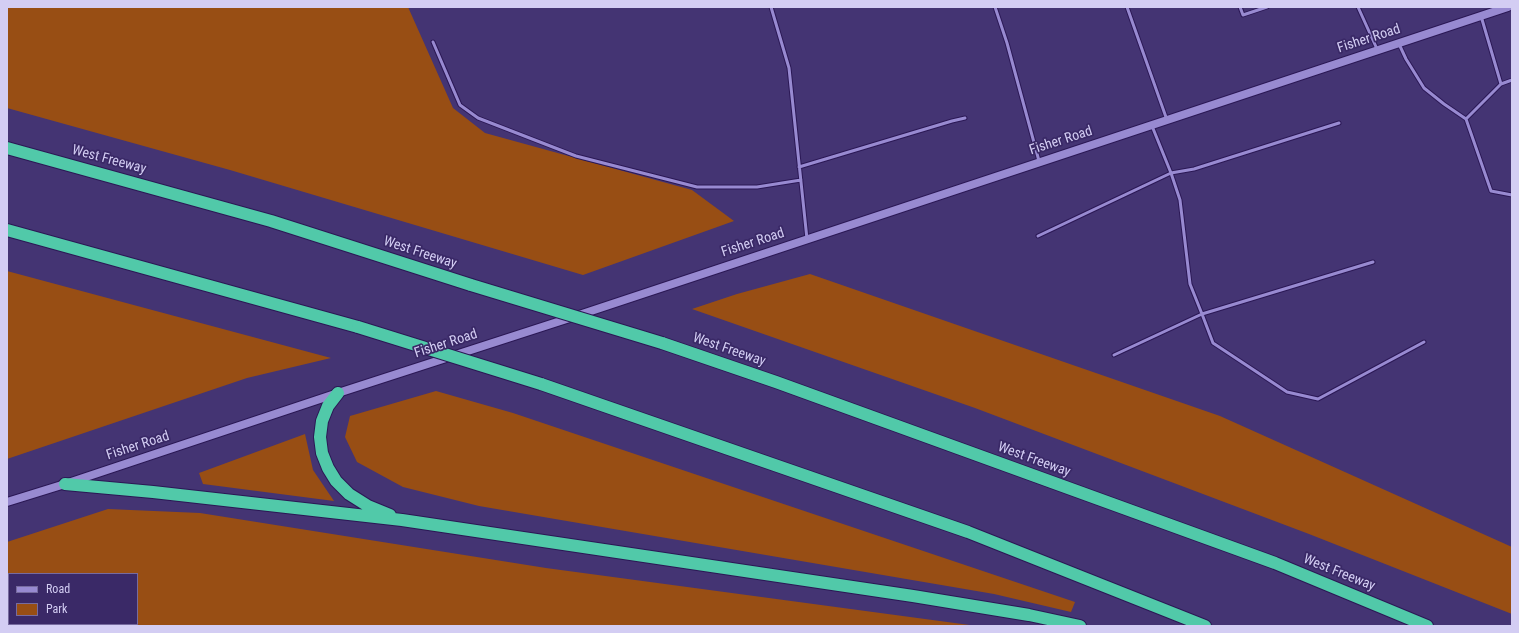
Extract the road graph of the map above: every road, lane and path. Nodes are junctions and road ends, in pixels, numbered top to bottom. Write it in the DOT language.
graph roads {
  1 [pos="771,7"];
  2 [pos="996,7"];
  3 [pos="1127,7"];
  4 [pos="1240,7"];
  5 [pos="1267,7"];
  6 [pos="1358,7"];
  7 [pos="1504,8"];
  8 [pos="1481,16"];
  9 [pos="433,42"];
  10 [pos="1399,43"];
  11 [pos="1378,50"];
  12 [pos="1512,80"];
  13 [pos="1501,84"];
  14 [pos="965,118"];
  15 [pos="1466,119"];
  16 [pos="1167,120"];
  17 [pos="1339,123"];
  18 [pos="1152,124"];
  19 [pos="7,148"];
  20 [pos="1040,162"];
  21 [pos="799,167"];
  22 [pos="1171,173"];
  23 [pos="800,180"];
  24 [pos="1512,195"];
  25 [pos="7,230"];
  26 [pos="1038,236"];
  27 [pos="807,239"];
  28 [pos="1373,262"];
  29 [pos="1202,314"];
  30 [pos="1424,342"];
  31 [pos="1114,355"];
  32 [pos="338,393"];
  33 [pos="65,484"];
  34 [pos="7,502"];
  35 [pos="402,520"];
  36 [pos="1080,626"];
  37 [pos="1205,626"];
  38 [pos="1427,626"];
  1 -- 21 [label="lane"];
  2 -- 20 [label="lane"];
  3 -- 16 [label="lane"];
  4 -- 5 [label="lane"];
  6 -- 11 [label="lane"];
  7 -- 8 [label="main road, Fisher Road"];
  8 -- 10 [label="main road, Fisher Road"];
  8 -- 13 [label="lane"];
  9 -- 23 [label="lane"];
  10 -- 11 [label="main road, Fisher Road"];
  10 -- 15 [label="lane"];
  11 -- 16 [label="main road, Fisher Road"];
  12 -- 13 [label="lane"];
  13 -- 15 [label="lane"];
  14 -- 21 [label="lane"];
  15 -- 24 [label="lane"];
  16 -- 18 [label="main road, Fisher Road"];
  17 -- 22 [label="lane"];
  18 -- 20 [label="main road, Fisher Road"];
  18 -- 22 [label="lane"];
  19 -- 38 [label="highway, West Freeway, bridge"];
  20 -- 27 [label="main road, Fisher Road"];
  21 -- 23 [label="lane"];
  22 -- 26 [label="lane"];
  22 -- 29 [label="lane"];
  23 -- 27 [label="lane"];
  25 -- 37 [label="highway, bridge"];
  27 -- 32 [label="main road, Fisher Road"];
  28 -- 29 [label="lane"];
  29 -- 30 [label="lane"];
  29 -- 31 [label="lane"];
  32 -- 33 [label="main road, Fisher Road"];
  32 -- 35 [label="highway"];
  33 -- 34 [label="main road, Fisher Road"];
  33 -- 35 [label="highway"];
  35 -- 36 [label="highway"];
}
